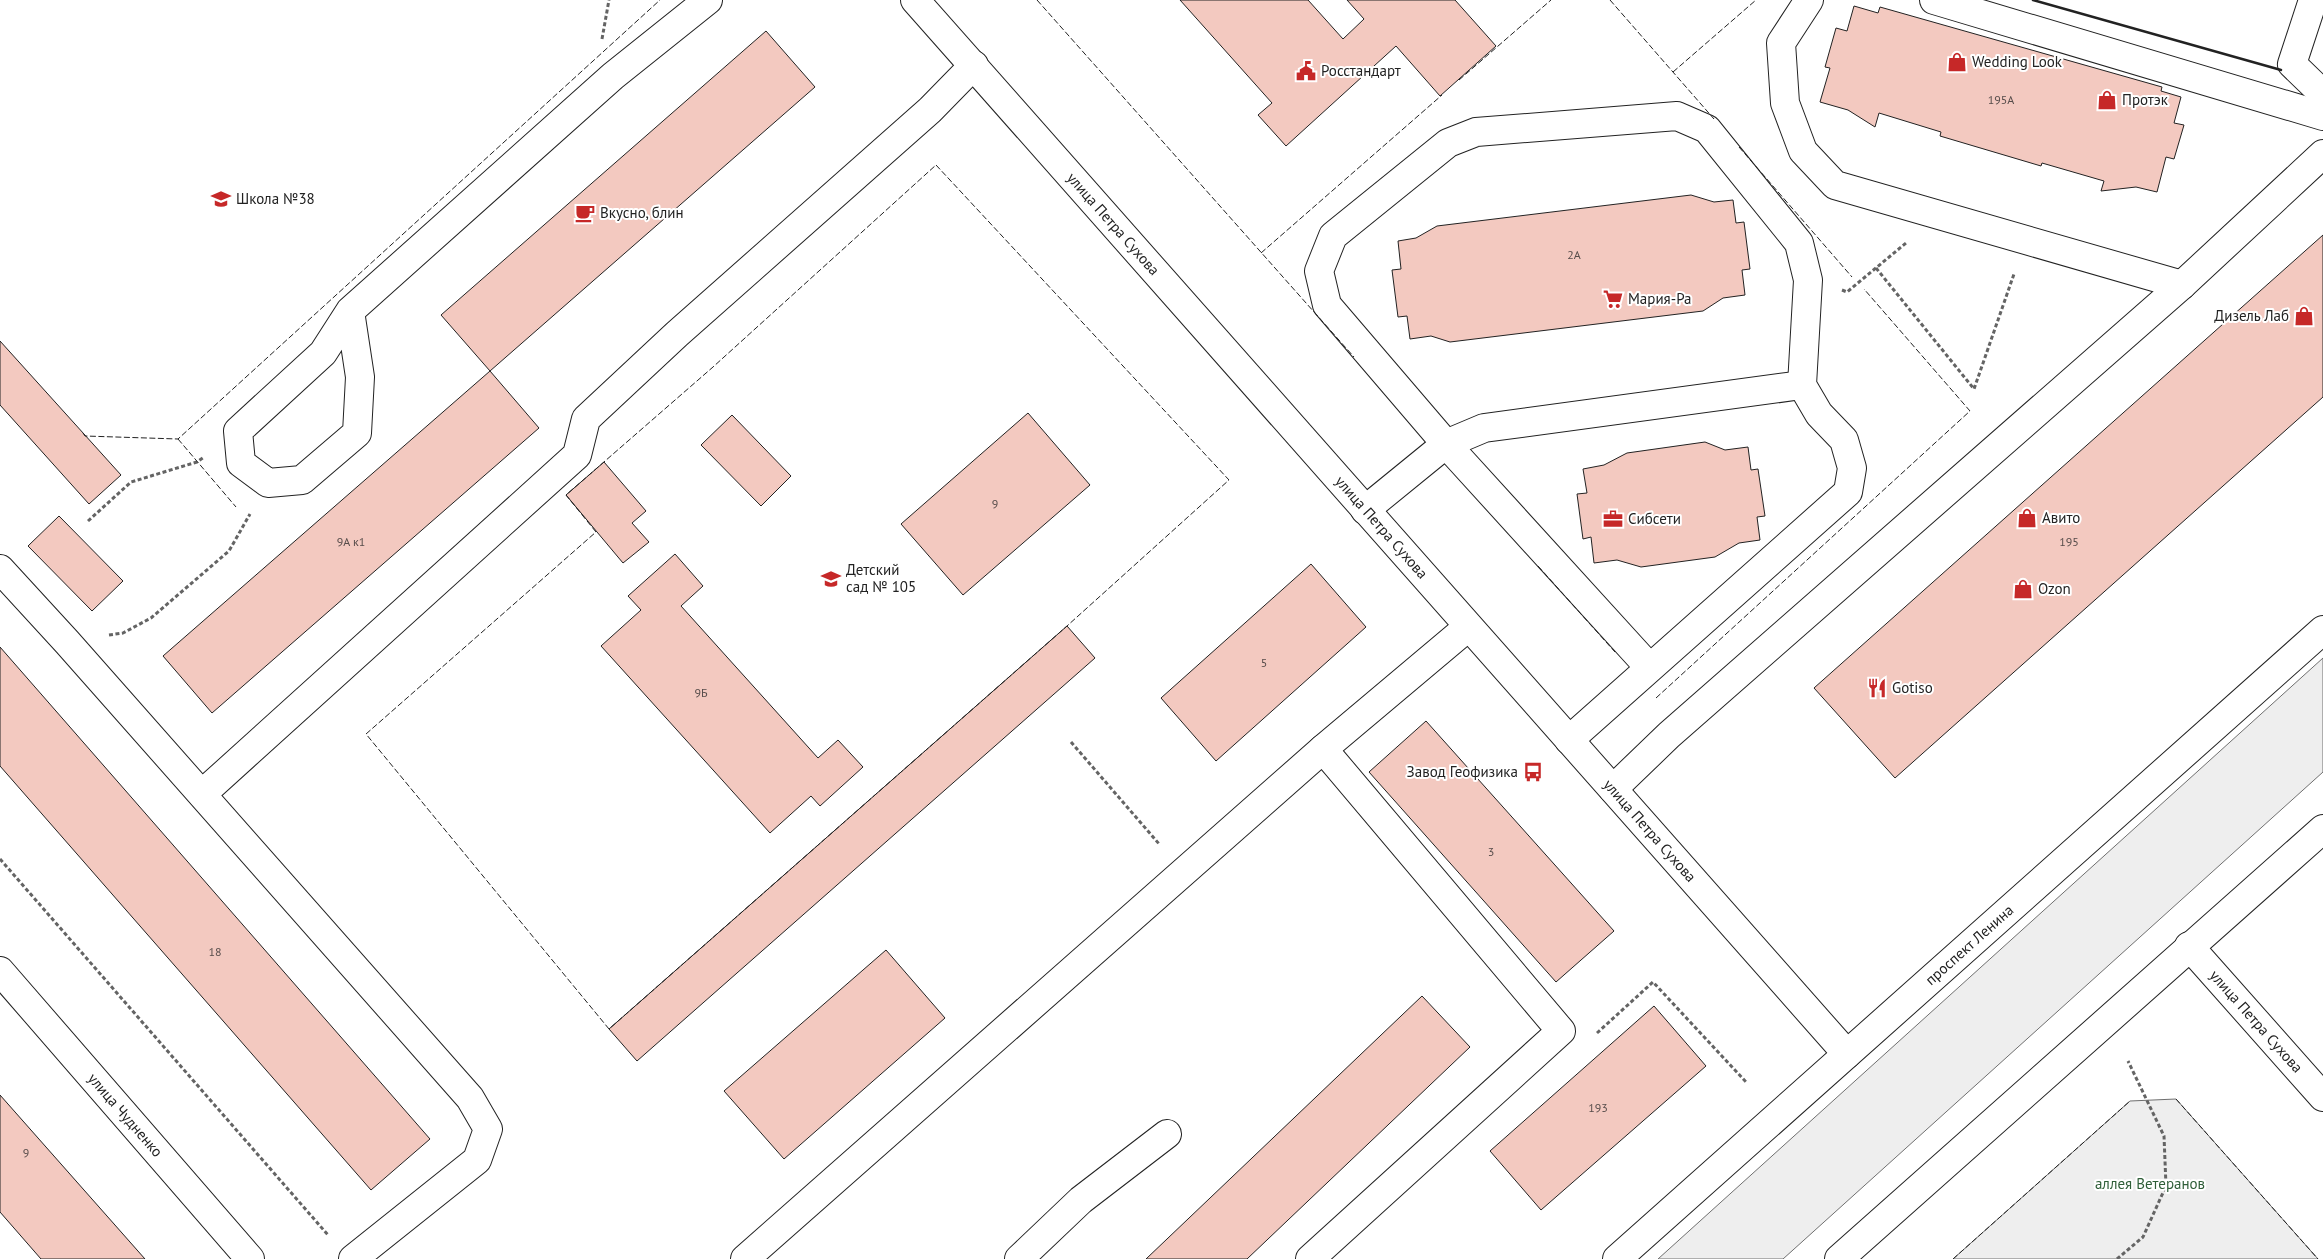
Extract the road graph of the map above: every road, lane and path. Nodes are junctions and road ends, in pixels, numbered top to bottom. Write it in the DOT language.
graph roads {
  1 [pos="708,0"];
  2 [pos="915,0"];
  3 [pos="1810,0"];
  4 [pos="1934,0"];
  5 [pos="2313,0"];
  6 [pos="974,65"];
  7 [pos="2323,94"];
  8 [pos="2323,116"];
  9 [pos="2323,154"];
  10 [pos="1938,216"];
  11 [pos="2026,240"];
  12 [pos="1876,268"];
  13 [pos="2182,285"];
  14 [pos="1846,292"];
  15 [pos="350,311"];
  16 [pos="1802,385"];
  17 [pos="238,431"];
  18 [pos="1446,444"];
  19 [pos="268,483"];
  20 [pos="1365,510"];
  21 [pos="88,521"];
  22 [pos="0,569"];
  23 [pos="1468,627"];
  24 [pos="2323,630"];
  25 [pos="67,642"];
  26 [pos="1649,667"];
  27 [pos="1569,740"];
  28 [pos="1071,742"];
  29 [pos="1323,750"];
  30 [pos="1613,789"];
  31 [pos="202,794"];
  32 [pos="2323,829"];
  33 [pos="0,859"];
  34 [pos="1183,872"];
  35 [pos="2190,946"];
  36 [pos="0,971"];
  37 [pos="1561,1030"];
  38 [pos="1847,1054"];
  39 [pos="2128,1061"];
  40 [pos="1746,1082"];
  41 [pos="2323,1098"];
  42 [pos="1167,1134"];
  43 [pos="330,1237"];
  44 [pos="250,1259"];
  45 [pos="353,1259"];
  46 [pos="745,1259"];
  47 [pos="1019,1259"];
  48 [pos="1310,1259"];
  49 [pos="1617,1259"];
  50 [pos="1839,1259"];
  51 [pos="2117,1259"];
  1 -- 15 [label="street"];
  2 -- 6 [label="street, улица Петра Сухова"];
  3 -- 10 [label="street"];
  4 -- 8 [label="street"];
  5 -- 7 [label="street"];
  6 -- 20 [label="street, улица Петра Сухова"];
  6 -- 31 [label="street"];
  9 -- 13 [label="street"];
  10 -- 11 [label="street"];
  10 -- 12 [label="path"];
  11 -- 12 [label="path"];
  11 -- 13 [label="street"];
  12 -- 14 [label="path"];
  13 -- 30 [label="street"];
  15 -- 17 [label="street"];
  15 -- 19 [label="street"];
  16 -- 18 [label="street"];
  16 -- 18 [label="street"];
  16 -- 26 [label="street"];
  17 -- 19 [label="street"];
  17 -- 21 [label="path"];
  18 -- 20 [label="street"];
  18 -- 26 [label="street"];
  19 -- 25 [label="path"];
  20 -- 23 [label="street, улица Петра Сухова"];
  22 -- 25 [label="street"];
  23 -- 27 [label="street, улица Петра Сухова"];
  23 -- 29 [label="street"];
  24 -- 38 [label="street, проспект Ленина"];
  25 -- 31 [label="street"];
  26 -- 27 [label="street"];
  27 -- 30 [label="street, улица Петра Сухова"];
  28 -- 34 [label="path"];
  29 -- 34 [label="street"];
  29 -- 37 [label="street"];
  30 -- 38 [label="street, улица Петра Сухова"];
  31 -- 45 [label="street"];
  32 -- 35 [label="street"];
  33 -- 43 [label="path"];
  34 -- 46 [label="street"];
  35 -- 41 [label="street, улица Петра Сухова"];
  35 -- 50 [label="street"];
  36 -- 44 [label="street, улица Чудненко"];
  37 -- 40 [label="path"];
  37 -- 48 [label="street"];
  38 -- 49 [label="street, проспект Ленина"];
  39 -- 51 [label="path"];
  42 -- 47 [label="street"];
}
